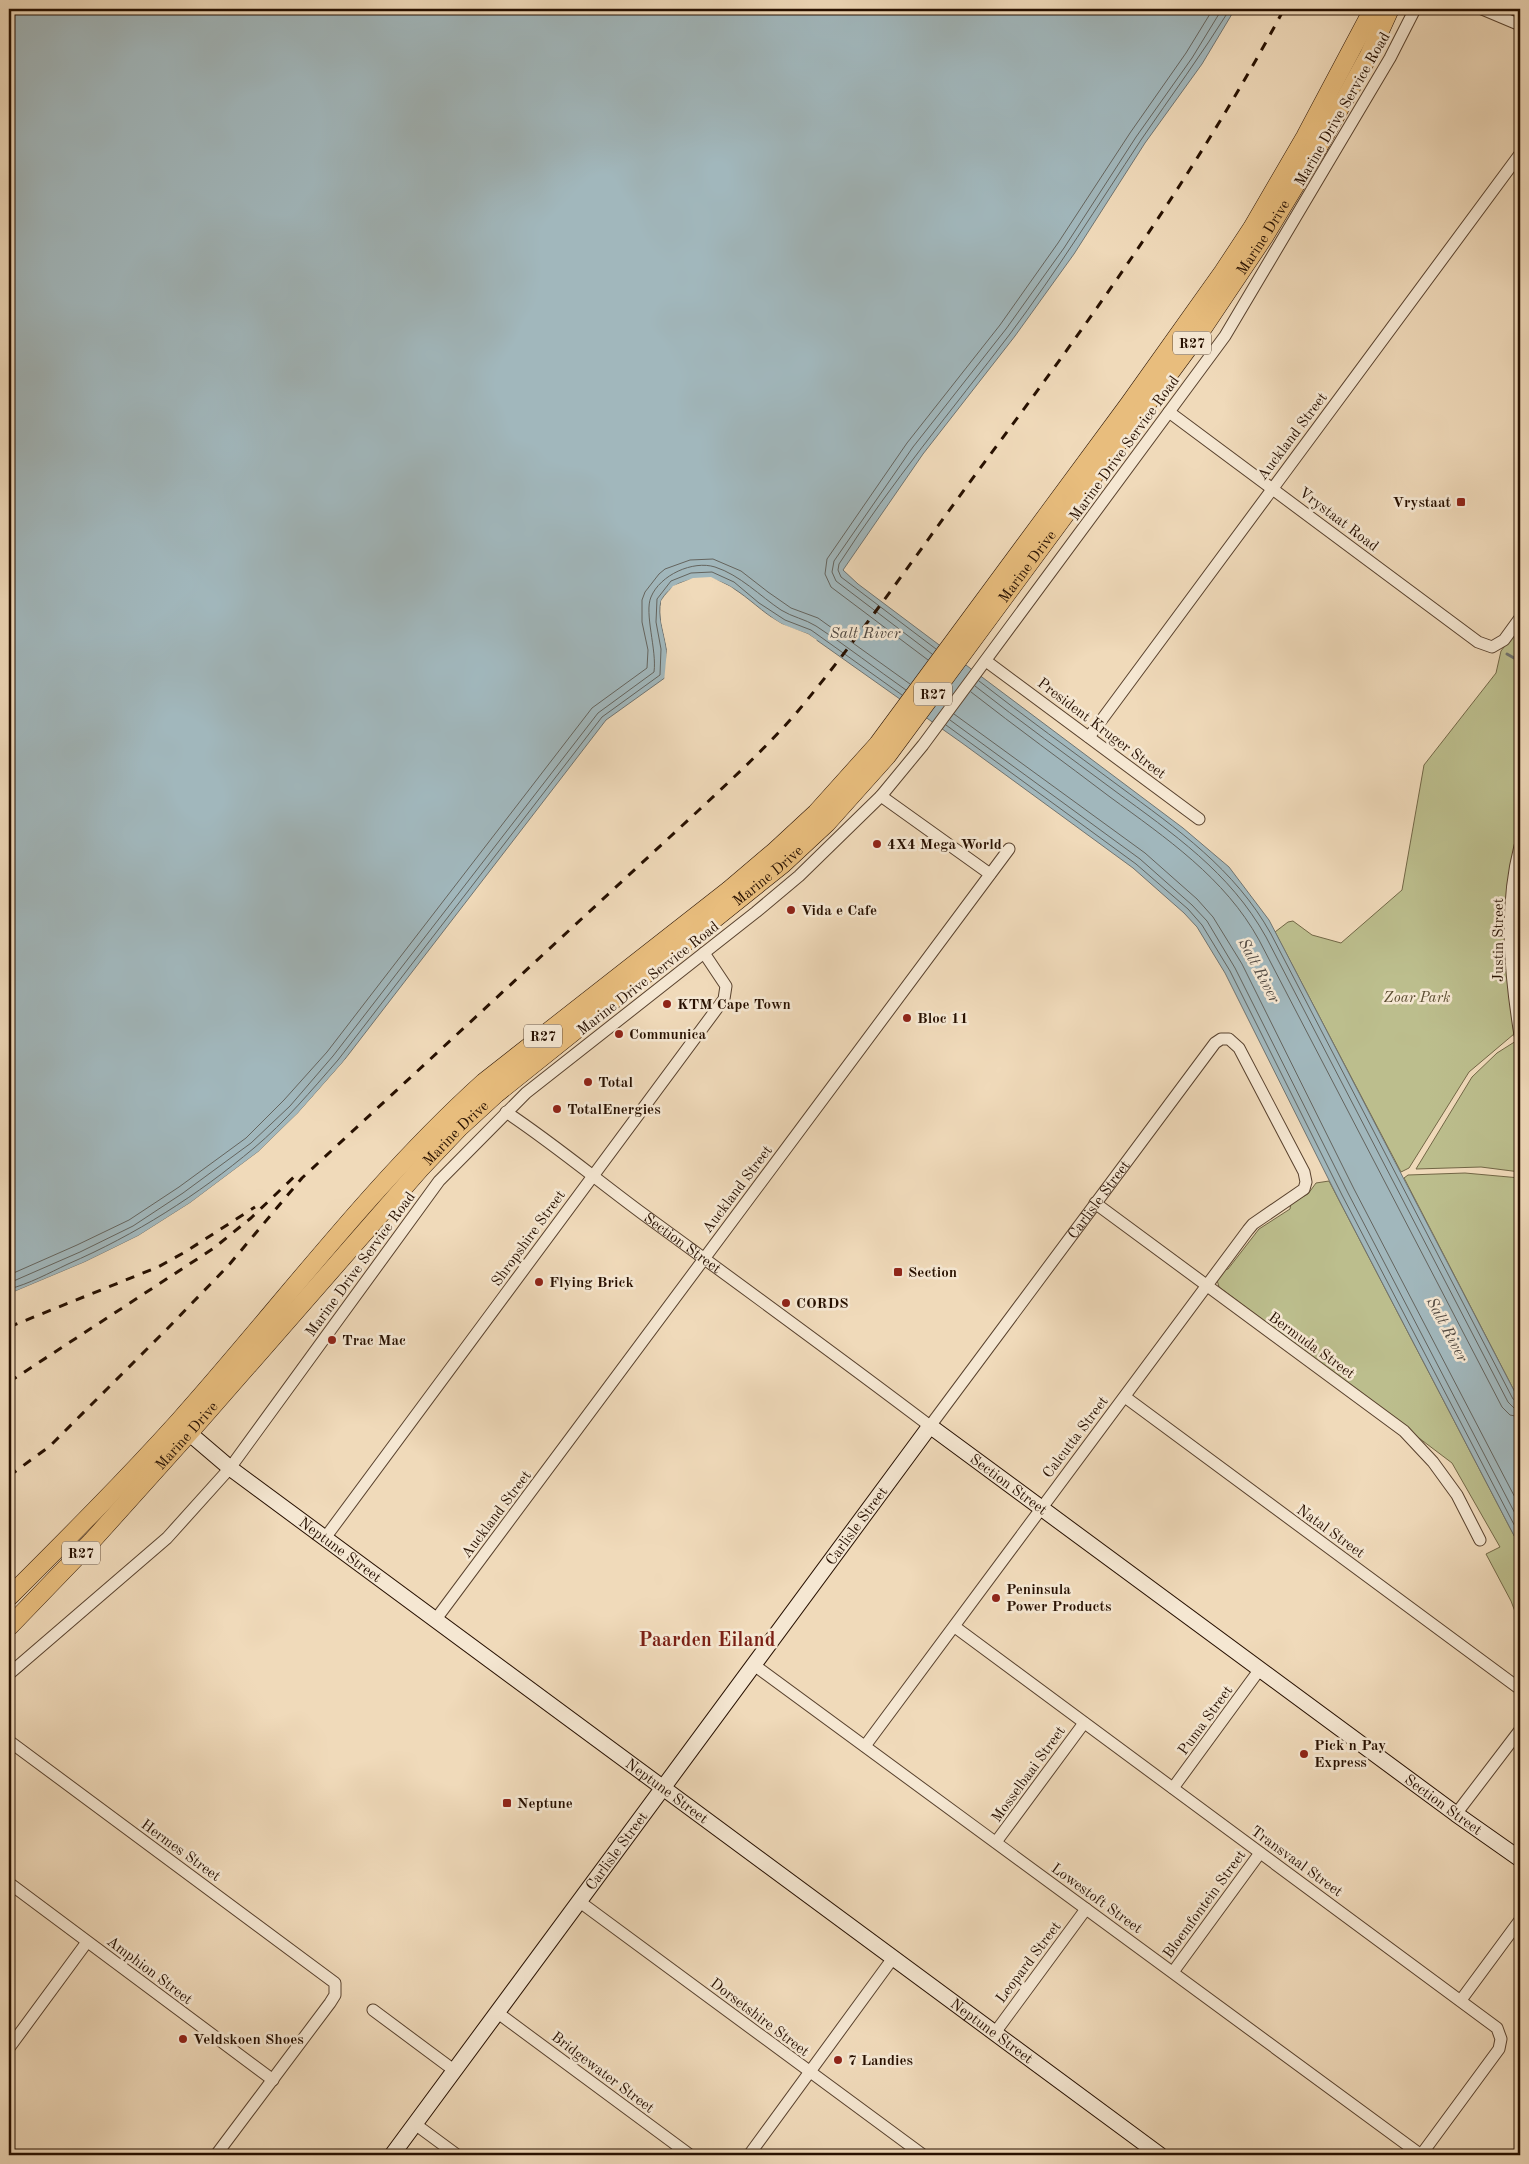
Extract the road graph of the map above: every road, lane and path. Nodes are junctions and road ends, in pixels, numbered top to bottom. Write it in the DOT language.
graph roads {
  1 [pos="1373,9"];
  2 [pos="1390,9"];
  3 [pos="1415,9"];
  4 [pos="1482,9"];
  5 [pos="1520,25"];
  6 [pos="1520,154"];
  7 [pos="1169,412"];
  8 [pos="1272,488"];
  9 [pos="1520,618"];
  10 [pos="956,651"];
  11 [pos="982,665"];
  12 [pos="1089,737"];
  13 [pos="881,796"];
  14 [pos="1199,820"];
  15 [pos="1520,846"];
  16 [pos="1009,849"];
  17 [pos="990,874"];
  18 [pos="704,953"];
  19 [pos="1520,1034"];
  20 [pos="506,1112"];
  21 [pos="592,1176"];
  22 [pos="1306,1185"];
  23 [pos="1095,1204"];
  24 [pos="704,1259"];
  25 [pos="1205,1286"];
  26 [pos="1125,1397"];
  27 [pos="184,1426"];
  28 [pos="930,1426"];
  29 [pos="230,1468"];
  30 [pos="1041,1508"];
  31 [pos="325,1538"];
  32 [pos="1480,1540"];
  33 [pos="9,1597"];
  34 [pos="436,1619"];
  35 [pos="9,1627"];
  36 [pos="955,1627"];
  37 [pos="754,1665"];
  38 [pos="1260,1669"];
  39 [pos="9,1674"];
  40 [pos="1520,1689"];
  41 [pos="1084,1723"];
  42 [pos="1520,1730"];
  43 [pos="9,1741"];
  44 [pos="865,1746"];
  45 [pos="663,1788"];
  46 [pos="1173,1788"];
  47 [pos="1456,1814"];
  48 [pos="996,1842"];
  49 [pos="1260,1853"];
  50 [pos="1518,1858"];
  51 [pos="9,1883"];
  52 [pos="580,1902"];
  53 [pos="1086,1909"];
  54 [pos="1520,1920"];
  55 [pos="87,1942"];
  56 [pos="893,1958"];
  57 [pos="1173,1972"];
  58 [pos="1461,2000"];
  59 [pos="373,2010"];
  60 [pos="498,2013"];
  61 [pos="994,2034"];
  62 [pos="9,2048"];
  63 [pos="455,2071"];
  64 [pos="810,2072"];
  65 [pos="273,2080"];
  66 [pos="415,2124"];
  67 [pos="216,2155"];
  68 [pos="392,2155"];
  69 [pos="457,2155"];
  70 [pos="690,2155"];
  71 [pos="749,2155"];
  72 [pos="923,2155"];
  73 [pos="1160,2155"];
  74 [pos="1421,2155"];
  1 -- 10 [label="main road, Marine Drive / R27"];
  2 -- 10 [label="main road, Marine Drive / R27"];
  3 -- 7 [label="street, Marine Drive Service Road"];
  4 -- 5 [label="street"];
  6 -- 8 [label="street, Auckland Street"];
  7 -- 8 [label="street, Vrystaat Road"];
  7 -- 11 [label="street, Marine Drive Service Road"];
  8 -- 9 [label="street, Vrystaat Road"];
  8 -- 12 [label="street, Auckland Street"];
  10 -- 27 [label="main road, Marine Drive / R27"];
  11 -- 12 [label="street, President Kruger Street"];
  11 -- 13 [label="street, Marine Drive Service Road"];
  12 -- 14 [label="street, President Kruger Street"];
  13 -- 17 [label="street"];
  13 -- 18 [label="street, Marine Drive Service Road"];
  15 -- 19 [label="street, Justin Street"];
  16 -- 17 [label="street, Auckland Street"];
  17 -- 24 [label="street, Auckland Street"];
  18 -- 20 [label="street, Marine Drive Service Road"];
  18 -- 21 [label="street, Shropshire Street"];
  20 -- 21 [label="street, Section Street"];
  20 -- 29 [label="street, Marine Drive Service Road"];
  21 -- 24 [label="street, Section Street"];
  21 -- 31 [label="street, Shropshire Street"];
  22 -- 23 [label="street, Carlisle Street"];
  22 -- 25 [label="street, Calcutta Street"];
  23 -- 25 [label="street, Bermuda Street"];
  23 -- 28 [label="street, Carlisle Street"];
  24 -- 28 [label="street, Section Street"];
  24 -- 34 [label="street, Auckland Street"];
  25 -- 26 [label="street, Calcutta Street"];
  25 -- 32 [label="street, Bermuda Street"];
  26 -- 30 [label="street, Calcutta Street"];
  26 -- 40 [label="street, Natal Street"];
  27 -- 29 [label="street, Neptune Street"];
  27 -- 33 [label="main road, Marine Drive / R27"];
  27 -- 35 [label="main road, Marine Drive / R27"];
  28 -- 30 [label="street, Section Street"];
  28 -- 37 [label="street, Carlisle Street"];
  29 -- 31 [label="street, Neptune Street"];
  29 -- 39 [label="street, Marine Drive Service Road"];
  30 -- 36 [label="street, Calcutta Street"];
  30 -- 38 [label="street, Section Street"];
  31 -- 34 [label="street, Neptune Street"];
  34 -- 45 [label="street, Neptune Street"];
  36 -- 41 [label="street, Transvaal Street"];
  36 -- 44 [label="street, Calcutta Street"];
  37 -- 44 [label="street, Lowestoft Street"];
  37 -- 45 [label="street, Carlisle Street"];
  38 -- 46 [label="street, Puma Street"];
  38 -- 47 [label="street, Section Street"];
  41 -- 46 [label="street, Transvaal Street"];
  41 -- 48 [label="street, Mosselbaai Street"];
  42 -- 47 [label="street"];
  43 -- 65 [label="street, Hermes Street"];
  44 -- 48 [label="street, Lowestoft Street"];
  45 -- 52 [label="street, Carlisle Street"];
  45 -- 56 [label="street, Neptune Street"];
  46 -- 49 [label="street, Transvaal Street"];
  47 -- 50 [label="street, Section Street"];
  48 -- 53 [label="street, Lowestoft Street"];
  49 -- 57 [label="street, Bloemfontein Street"];
  49 -- 58 [label="street, Transvaal Street"];
  51 -- 55 [label="street, Amphion Street"];
  52 -- 60 [label="street, Carlisle Street"];
  52 -- 64 [label="street, Dorsetshire Street"];
  53 -- 57 [label="street, Lowestoft Street"];
  53 -- 61 [label="street, Leopard Street"];
  54 -- 58 [label="street"];
  55 -- 62 [label="street"];
  55 -- 65 [label="street, Amphion Street"];
  56 -- 61 [label="street, Neptune Street"];
  56 -- 64 [label="street"];
  57 -- 74 [label="street, Lowestoft Street"];
  58 -- 74 [label="street, Transvaal Street"];
  59 -- 63 [label="street"];
  60 -- 63 [label="street, Carlisle Street"];
  60 -- 70 [label="street, Bridgewater Street"];
  61 -- 73 [label="street, Neptune Street"];
  63 -- 66 [label="street, Carlisle Street"];
  64 -- 71 [label="street"];
  64 -- 72 [label="street, Dorsetshire Street"];
  65 -- 67 [label="street"];
  66 -- 68 [label="street, Carlisle Street"];
  66 -- 69 [label="street"];
}
